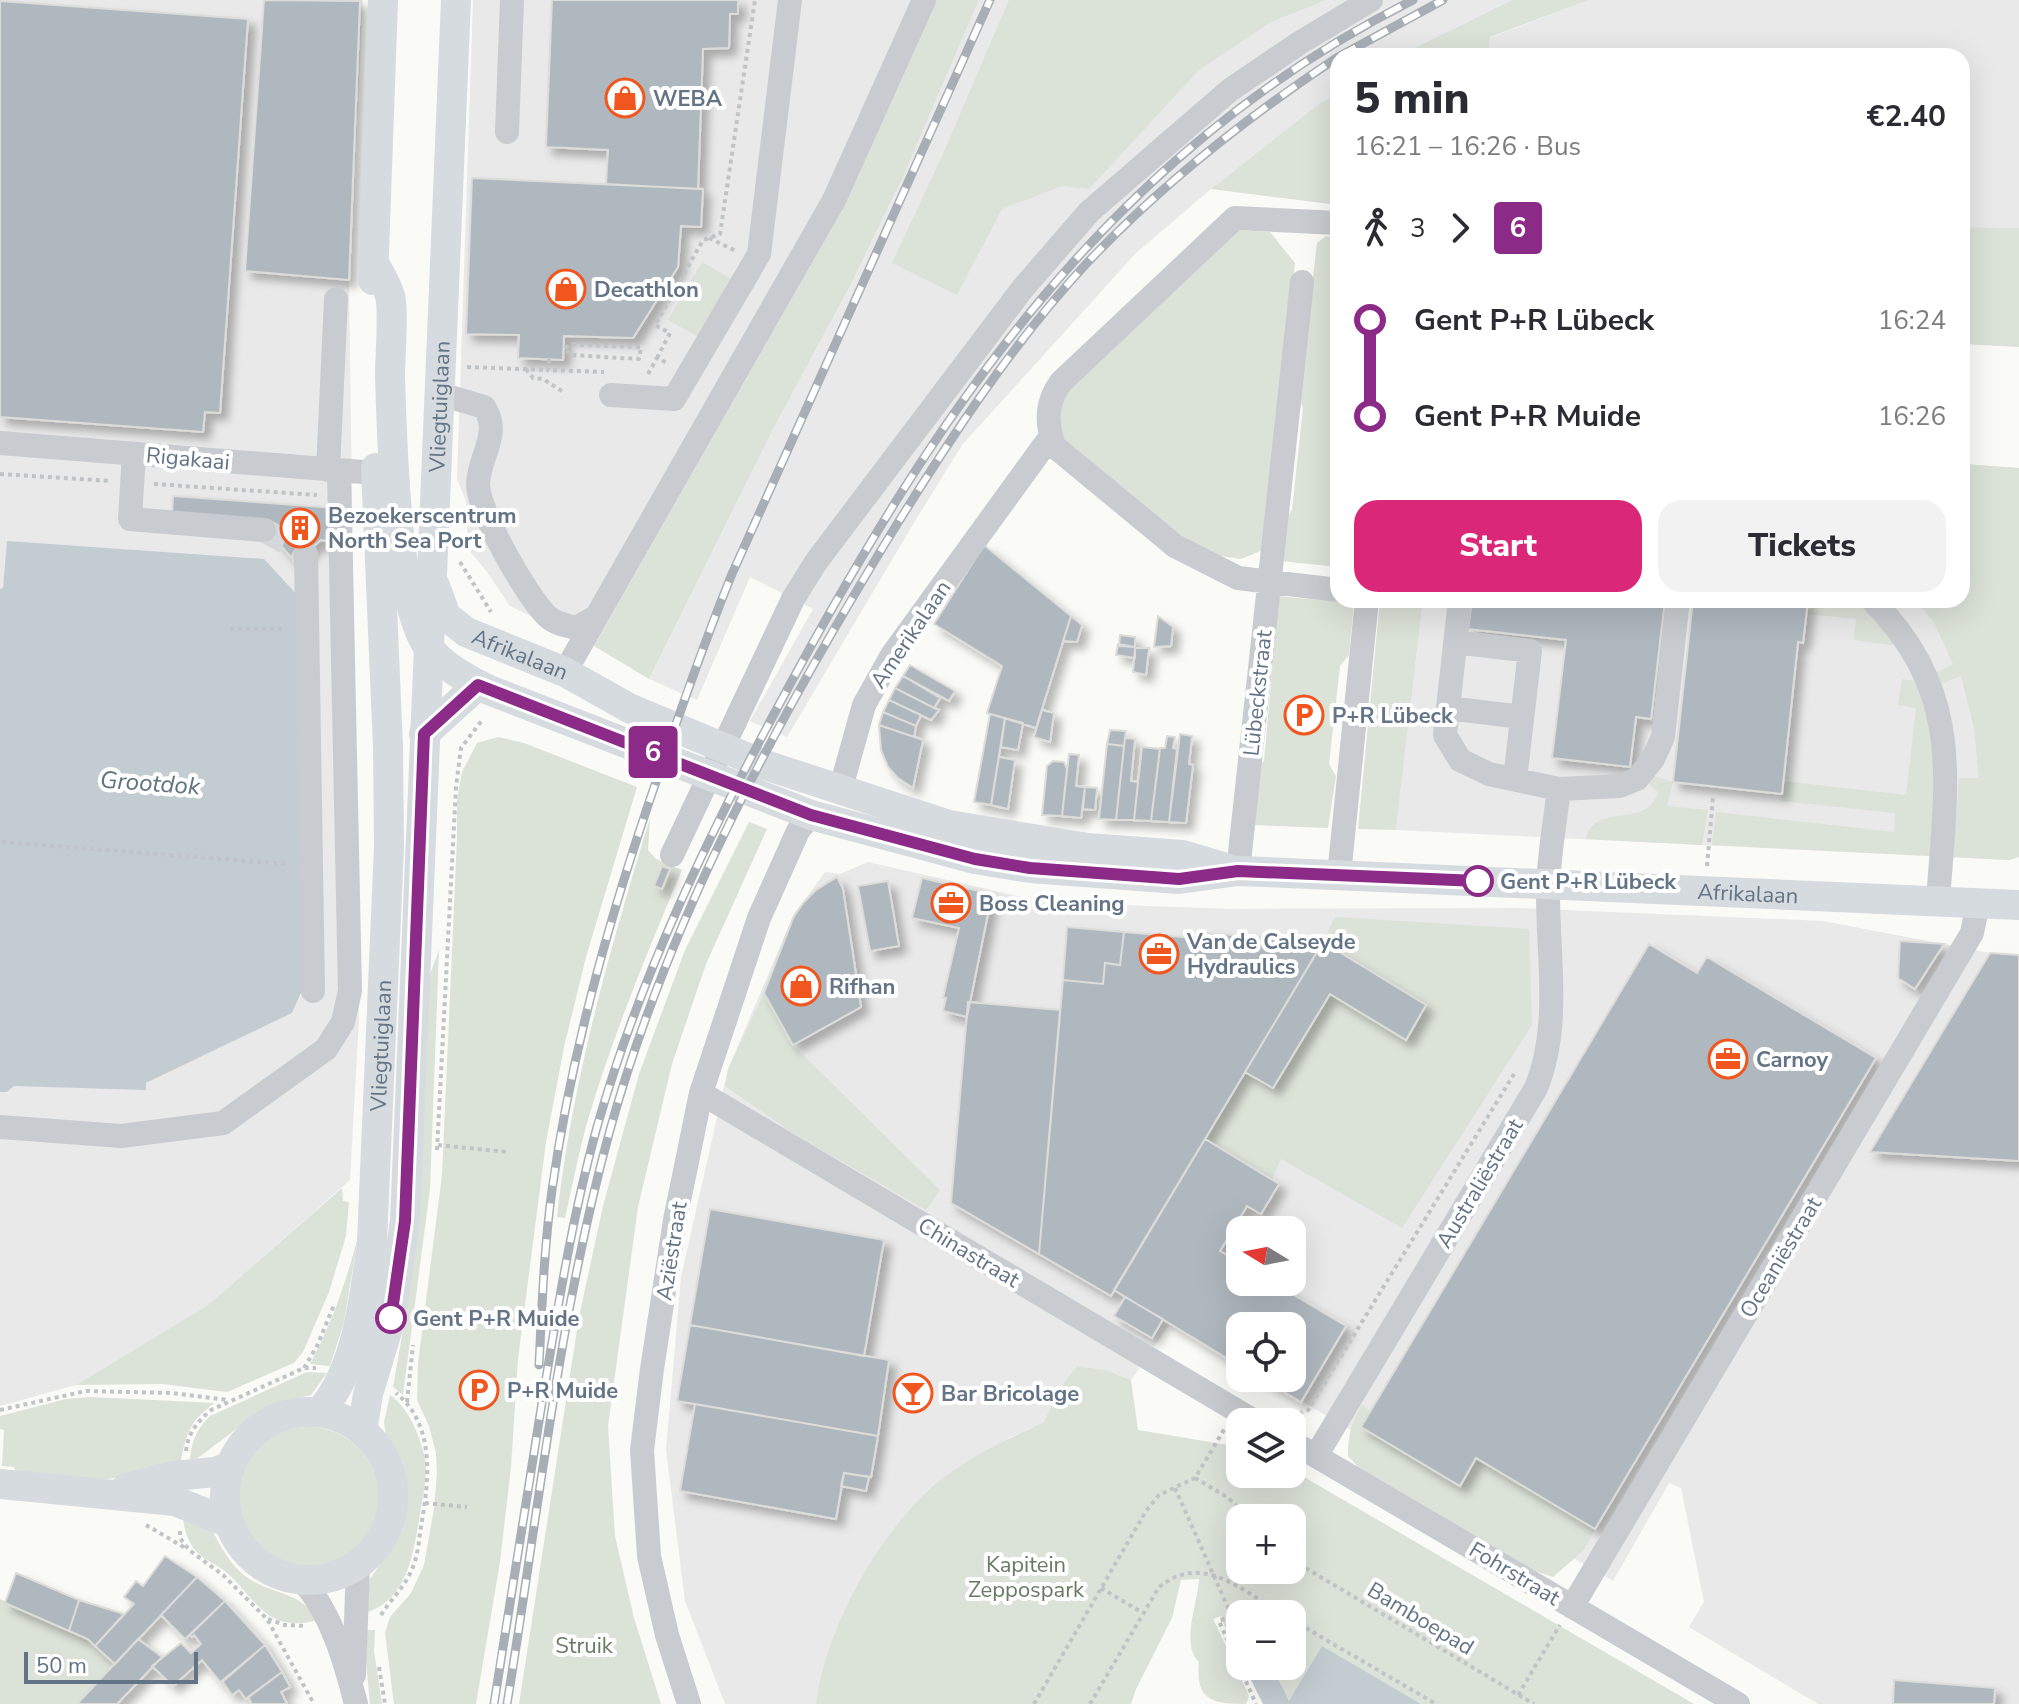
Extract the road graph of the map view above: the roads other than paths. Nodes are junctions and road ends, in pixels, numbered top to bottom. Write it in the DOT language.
graph roads {
  1 [pos="383,0"];
  2 [pos="456,0"];
  3 [pos="512,0"];
  4 [pos="790,0"];
  5 [pos="924,0"];
  6 [pos="1371,0"];
  7 [pos="507,132"];
  8 [pos="1330,223"];
  9 [pos="374,263"];
  10 [pos="1302,282"];
  11 [pos="336,299"];
  12 [pos="440,380"];
  13 [pos="609,383"];
  14 [pos="1051,436"];
  15 [pos="0,443"];
  16 [pos="134,454"];
  17 [pos="334,470"];
  18 [pos="376,473"];
  19 [pos="264,530"];
  20 [pos="306,554"];
  21 [pos="433,580"];
  22 [pos="1269,583"];
  23 [pos="1330,589"];
  24 [pos="1366,608"];
  25 [pos="1459,608"];
  26 [pos="1677,608"];
  27 [pos="1880,608"];
  28 [pos="596,617"];
  29 [pos="492,642"];
  30 [pos="1455,642"];
  31 [pos="429,648"];
  32 [pos="565,672"];
  33 [pos="386,684"];
  34 [pos="483,699"];
  35 [pos="1448,708"];
  36 [pos="1522,717"];
  37 [pos="424,734"];
  38 [pos="723,747"];
  39 [pos="710,774"];
  40 [pos="1515,779"];
  41 [pos="1559,789"];
  42 [pos="840,791"];
  43 [pos="811,815"];
  44 [pos="672,855"];
  45 [pos="1238,871"];
  46 [pos="1339,875"];
  47 [pos="1548,884"];
  48 [pos="1938,901"];
  49 [pos="1978,903"];
  50 [pos="2019,905"];
  51 [pos="313,991"];
  52 [pos="701,1093"];
  53 [pos="0,1127"];
  54 [pos="1233,1408"];
  55 [pos="320,1411"];
  56 [pos="362,1431"];
  57 [pos="1306,1450"];
  58 [pos="1316,1456"];
  59 [pos="229,1467"];
  60 [pos="0,1484"];
  61 [pos="107,1492"];
  62 [pos="225,1521"];
  63 [pos="358,1566"];
  64 [pos="303,1581"];
  65 [pos="1572,1607"];
  66 [pos="354,1699"];
  67 [pos="689,1704"];
  68 [pos="1738,1704"];
  1 -- 9 [label="main road, Vliegtuiglaan"];
  2 -- 12 [label="main road, Vliegtuiglaan"];
  3 -- 7 [label="street"];
  4 -- 13 [label="street"];
  5 -- 28 [label="street"];
  6 -- 38 [label="street"];
  8 -- 14 [label="street"];
  9 -- 18 [label="main road, Vliegtuiglaan"];
  9 -- 31 [label="main road"];
  10 -- 22 [label="street, Lübeckstraat"];
  11 -- 17 [label="street"];
  12 -- 21 [label="main road, Vliegtuiglaan"];
  12 -- 28 [label="street"];
  14 -- 22 [label="street"];
  14 -- 42 [label="street, Amerikalaan"];
  15 -- 16 [label="street, Rigakaai"];
  16 -- 17 [label="street, Rigakaai"];
  16 -- 19 [label="street"];
  17 -- 18 [label="street, Rigakaai"];
  17 -- 53 [label="street"];
  18 -- 33 [label="main road, Vliegtuiglaan"];
  20 -- 51 [label="street"];
  21 -- 29 [label="main road"];
  21 -- 31 [label="main road, Vliegtuiglaan"];
  22 -- 23 [label="street"];
  22 -- 45 [label="street, Lübeckstraat"];
  24 -- 46 [label="street"];
  25 -- 30 [label="street"];
  26 -- 41 [label="street"];
  27 -- 48 [label="street"];
  28 -- 32 [label="street"];
  29 -- 31 [label="main road, Afrikalaan"];
  29 -- 32 [label="main road, Afrikalaan"];
  30 -- 35 [label="street"];
  30 -- 36 [label="street"];
  31 -- 33 [label="main road"];
  31 -- 34 [label="main road, Afrikalaan"];
  31 -- 37 [label="main road, Vliegtuiglaan"];
  32 -- 38 [label="main road, Afrikalaan"];
  33 -- 55 [label="main road, Vliegtuiglaan"];
  34 -- 37 [label="main road"];
  34 -- 39 [label="main road, Afrikalaan"];
  35 -- 36 [label="street"];
  35 -- 40 [label="street"];
  36 -- 40 [label="street"];
  37 -- 56 [label="main road, Vliegtuiglaan"];
  38 -- 39 [label="street"];
  38 -- 42 [label="main road, Afrikalaan"];
  39 -- 43 [label="main road, Afrikalaan"];
  39 -- 44 [label="street"];
  40 -- 41 [label="street"];
  41 -- 47 [label="street, Australiëstraat"];
  42 -- 45 [label="main road, Afrikalaan"];
  43 -- 45 [label="main road, Afrikalaan"];
  43 -- 52 [label="street, Aziëstraat"];
  45 -- 46 [label="main road, Afrikalaan"];
  46 -- 47 [label="main road, Afrikalaan"];
  47 -- 48 [label="main road, Afrikalaan"];
  47 -- 58 [label="street, Australiëstraat"];
  48 -- 49 [label="main road, Afrikalaan"];
  49 -- 50 [label="main road, Afrikalaan"];
  49 -- 65 [label="street, Oceaniëstraat"];
  52 -- 54 [label="street, Chinastraat"];
  52 -- 67 [label="street, Aziëstraat"];
  55 -- 56 [label="main road"];
  55 -- 59 [label="main road"];
  56 -- 63 [label="main road"];
  57 -- 58 [label="street, Fohrstraat"];
  58 -- 65 [label="street, Fohrstraat"];
  59 -- 61 [label="main road"];
  59 -- 62 [label="main road"];
  60 -- 61 [label="main road"];
  61 -- 62 [label="main road"];
  62 -- 64 [label="main road"];
  63 -- 64 [label="main road"];
  63 -- 66 [label="street"];
  64 -- 66 [label="street"];
  65 -- 68 [label="street, Fohrstraat"];
}
